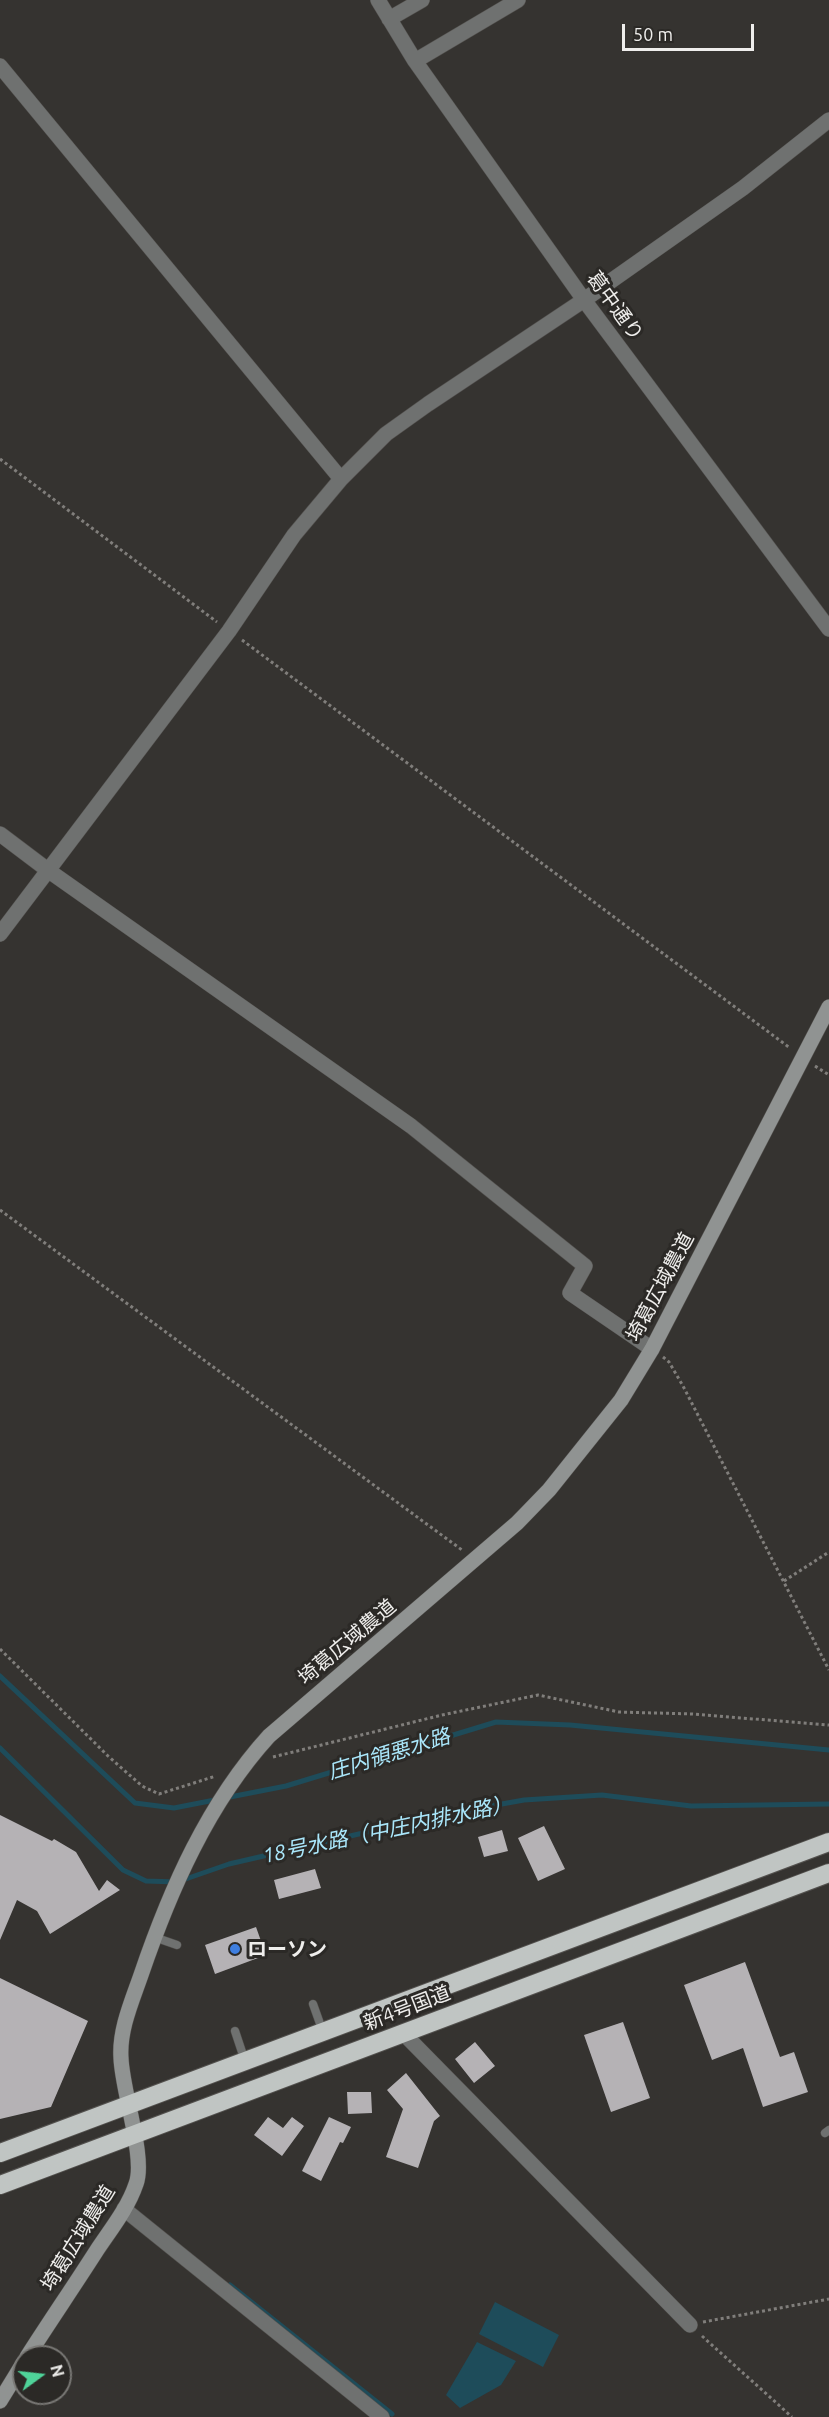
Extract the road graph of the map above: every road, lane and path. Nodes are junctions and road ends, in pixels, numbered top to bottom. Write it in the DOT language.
graph roads {
  1 [pos="378,0"];
  2 [pos="422,0"];
  3 [pos="518,0"];
  4 [pos="389,19"];
  5 [pos="415,62"];
  6 [pos="0,66"];
  7 [pos="829,120"];
  8 [pos="584,300"];
  9 [pos="0,459"];
  10 [pos="341,479"];
  11 [pos="829,629"];
  12 [pos="229,631"];
  13 [pos="0,834"];
  14 [pos="48,871"];
  15 [pos="0,934"];
  16 [pos="829,1007"];
  17 [pos="803,1058"];
  18 [pos="829,1075"];
  19 [pos="0,1210"];
  20 [pos="652,1349"];
  21 [pos="829,1552"];
  22 [pos="475,1561"];
  23 [pos="783,1581"];
  24 [pos="0,1649"];
  25 [pos="829,1670"];
  26 [pos="829,1725"];
  27 [pos="257,1750"];
  28 [pos="235,1777"];
  29 [pos="829,1842"];
  30 [pos="829,1873"];
  31 [pos="154,1937"];
  32 [pos="177,1945"];
  33 [pos="313,2004"];
  34 [pos="235,2031"];
  35 [pos="323,2032"];
  36 [pos="404,2034"];
  37 [pos="245,2062"];
  38 [pos="128,2105"];
  39 [pos="134,2135"];
  40 [pos="0,2153"];
  41 [pos="0,2185"];
  42 [pos="124,2209"];
  43 [pos="829,2299"];
  44 [pos="690,2325"];
  45 [pos="35,2345"];
  46 [pos="5,2382"];
  47 [pos="0,2401"];
  48 [pos="382,2417"];
  49 [pos="792,2417"];
  1 -- 4 [label="street, 葛中通り"];
  2 -- 4 [label="street"];
  3 -- 5 [label="street"];
  4 -- 5 [label="street, 葛中通り"];
  5 -- 8 [label="street, 葛中通り"];
  6 -- 10 [label="street"];
  7 -- 8 [label="street"];
  8 -- 10 [label="street"];
  8 -- 11 [label="street, 葛中通り"];
  9 -- 12 [label="path"];
  10 -- 12 [label="street"];
  12 -- 14 [label="street"];
  12 -- 17 [label="path"];
  13 -- 14 [label="street"];
  14 -- 15 [label="street"];
  14 -- 20 [label="street"];
  16 -- 17 [label="street, 埼葛広域農道"];
  17 -- 18 [label="path"];
  17 -- 20 [label="street, 埼葛広域農道"];
  19 -- 22 [label="path"];
  20 -- 22 [label="street, 埼葛広域農道"];
  20 -- 23 [label="path"];
  21 -- 23 [label="path"];
  22 -- 27 [label="street, 埼葛広域農道"];
  23 -- 25 [label="path"];
  24 -- 28 [label="path"];
  26 -- 27 [label="path"];
  27 -- 28 [label="street, 埼葛広域農道"];
  28 -- 31 [label="street, 埼葛広域農道"];
  29 -- 35 [label="highway, 新4号国道"];
  30 -- 36 [label="highway, 新4号国道"];
  31 -- 32 [label="lane"];
  31 -- 38 [label="street, 埼葛広域農道"];
  33 -- 35 [label="lane"];
  34 -- 37 [label="lane"];
  35 -- 37 [label="highway, 新4号国道"];
  36 -- 39 [label="highway, 新4号国道"];
  36 -- 44 [label="street"];
  37 -- 38 [label="highway, 新4号国道"];
  38 -- 39 [label="street, 埼葛広域農道"];
  38 -- 40 [label="highway, 新4号国道"];
  39 -- 41 [label="highway, 新4号国道"];
  39 -- 42 [label="street, 埼葛広域農道"];
  42 -- 45 [label="street, 埼葛広域農道"];
  42 -- 48 [label="street"];
  43 -- 44 [label="path"];
  44 -- 49 [label="path"];
  46 -- 47 [label="street"];
}
